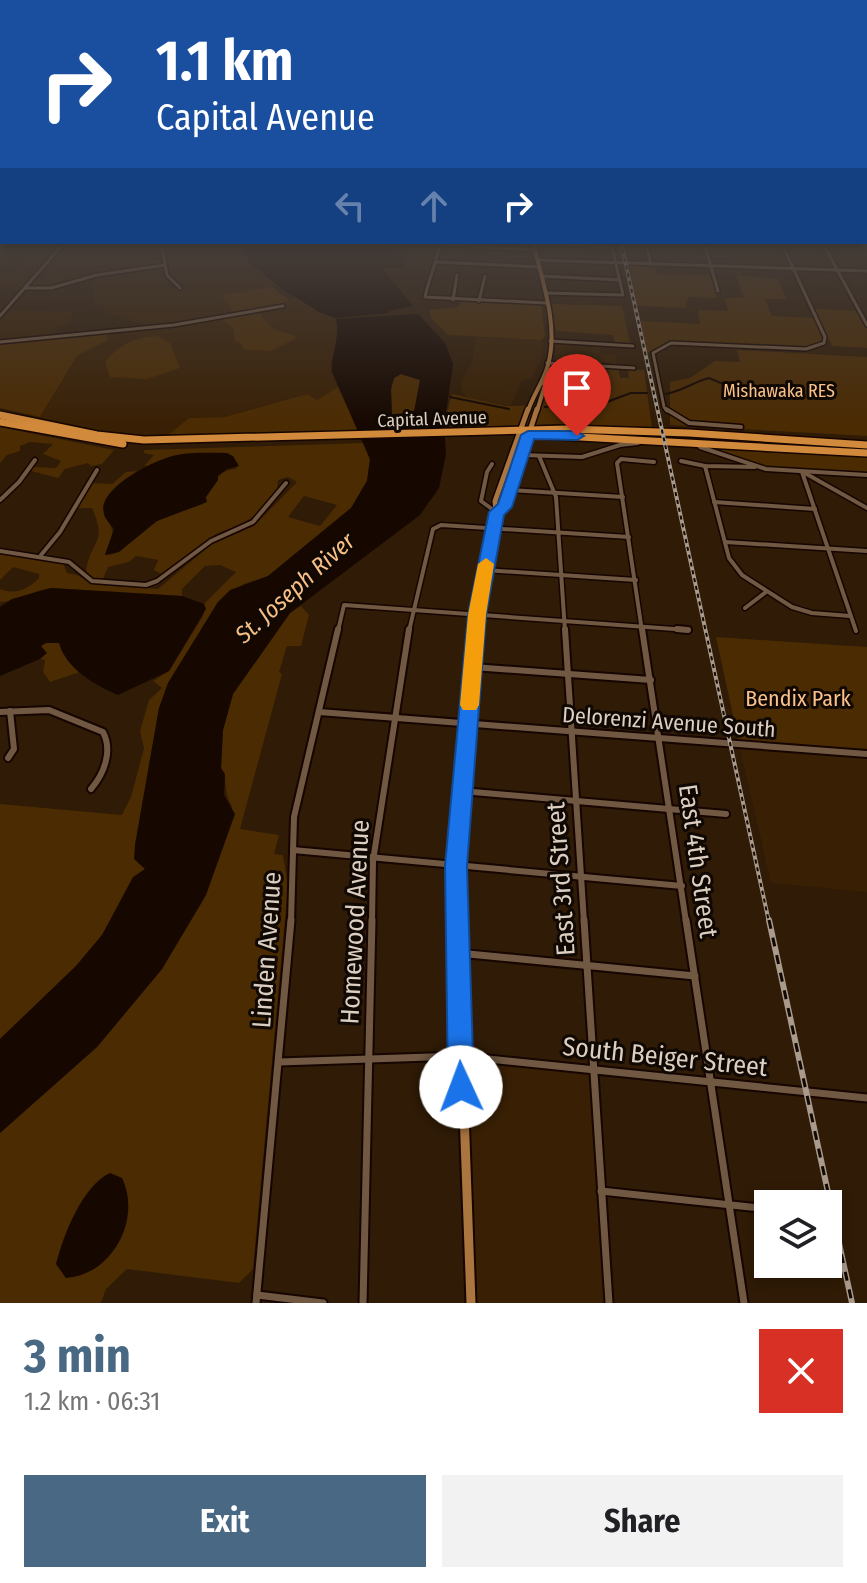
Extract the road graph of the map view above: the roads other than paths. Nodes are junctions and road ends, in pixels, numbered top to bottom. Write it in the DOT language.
graph roads {
  1 [pos="540,303"];
  2 [pos="546,303"];
  3 [pos="810,303"];
  4 [pos="855,303"];
  5 [pos="283,306"];
  6 [pos="867,325"];
  7 [pos="550,341"];
  8 [pos="0,342"];
  9 [pos="633,346"];
  10 [pos="547,363"];
  11 [pos="634,368"];
  12 [pos="0,415"];
  13 [pos="0,422"];
  14 [pos="741,427"];
  15 [pos="525,433"];
  16 [pos="352,438"];
  17 [pos="867,445"];
  18 [pos="867,453"];
  19 [pos="522,455"];
  20 [pos="539,456"];
  21 [pos="35,460"];
  22 [pos="681,461"];
  23 [pos="654,462"];
  24 [pos="492,464"];
  25 [pos="705,466"];
  26 [pos="755,467"];
  27 [pos="97,470"];
  28 [pos="802,472"];
  29 [pos="867,475"];
  30 [pos="286,483"];
  31 [pos="510,490"];
  32 [pos="555,493"];
  33 [pos="623,497"];
  34 [pos="0,500"];
  35 [pos="714,502"];
  36 [pos="867,508"];
  37 [pos="815,509"];
  38 [pos="496,512"];
  39 [pos="493,529"];
  40 [pos="559,533"];
  41 [pos="629,537"];
  42 [pos="725,542"];
  43 [pos="828,548"];
  44 [pos="0,551"];
  45 [pos="867,551"];
  46 [pos="40,556"];
  47 [pos="485,570"];
  48 [pos="562,575"];
  49 [pos="636,580"];
  50 [pos="766,592"];
  51 [pos="745,608"];
  52 [pos="412,610"];
  53 [pos="477,615"];
  54 [pos="850,616"];
  55 [pos="564,621"];
  56 [pos="643,627"];
  57 [pos="688,630"];
  58 [pos="856,632"];
  59 [pos="473,667"];
  60 [pos="568,674"];
  61 [pos="651,680"];
  62 [pos="10,711"];
  63 [pos="0,712"];
  64 [pos="319,712"];
  65 [pos="395,718"];
  66 [pos="468,725"];
  67 [pos="572,734"];
  68 [pos="660,741"];
  69 [pos="867,754"];
  70 [pos="8,758"];
  71 [pos="91,789"];
  72 [pos="462,791"];
  73 [pos="576,801"];
  74 [pos="670,809"];
  75 [pos="726,814"];
  76 [pos="293,850"];
  77 [pos="373,858"];
  78 [pos="456,866"];
  79 [pos="581,877"];
  80 [pos="682,886"];
  81 [pos="457,953"];
  82 [pos="587,966"];
  83 [pos="695,976"];
  84 [pos="460,1056"];
  85 [pos="368,1057"];
  86 [pos="279,1062"];
  87 [pos="594,1070"];
  88 [pos="711,1082"];
  89 [pos="867,1098"];
  90 [pos="601,1191"];
  91 [pos="730,1206"];
  92 [pos="754,1208"];
  93 [pos="257,1299"];
  94 [pos="323,1303"];
  95 [pos="363,1303"];
  96 [pos="471,1303"];
  97 [pos="609,1303"];
  98 [pos="744,1303"];
  1 -- 2 [label="street"];
  2 -- 7 [label="main road"];
  3 -- 14 [label="street"];
  4 -- 6 [label="street"];
  5 -- 8 [label="street"];
  7 -- 9 [label="street"];
  7 -- 10 [label="main road"];
  10 -- 11 [label="street"];
  10 -- 15 [label="main road"];
  12 -- 16 [label="highway, Capital Avenue"];
  13 -- 16 [label="highway, Capital Avenue"];
  15 -- 16 [label="highway, Capital Avenue"];
  15 -- 17 [label="highway, Capital Avenue"];
  15 -- 18 [label="highway, Capital Avenue"];
  15 -- 19 [label="main road"];
  15 -- 38 [label="main road"];
  19 -- 20 [label="street"];
  19 -- 31 [label="main road"];
  20 -- 26 [label="street"];
  20 -- 32 [label="street, East 3rd Street"];
  21 -- 34 [label="street"];
  22 -- 25 [label="street"];
  23 -- 33 [label="street, East 4th Street"];
  24 -- 38 [label="street"];
  25 -- 26 [label="street"];
  25 -- 35 [label="street"];
  26 -- 28 [label="street"];
  27 -- 46 [label="street"];
  28 -- 29 [label="street"];
  28 -- 36 [label="street"];
  28 -- 37 [label="street"];
  30 -- 46 [label="street"];
  31 -- 32 [label="street"];
  31 -- 38 [label="main road"];
  32 -- 33 [label="street"];
  32 -- 40 [label="street, East 3rd Street"];
  33 -- 41 [label="street, East 4th Street"];
  35 -- 37 [label="street"];
  35 -- 42 [label="street"];
  37 -- 43 [label="street"];
  38 -- 39 [label="main road"];
  39 -- 40 [label="street"];
  39 -- 47 [label="main road"];
  39 -- 52 [label="street, Homewood Avenue"];
  40 -- 41 [label="street"];
  40 -- 48 [label="street, East 3rd Street"];
  41 -- 49 [label="street, East 4th Street"];
  42 -- 43 [label="street"];
  42 -- 50 [label="street"];
  43 -- 45 [label="street"];
  43 -- 54 [label="street"];
  44 -- 46 [label="street"];
  47 -- 48 [label="street"];
  47 -- 53 [label="main road"];
  48 -- 49 [label="street"];
  48 -- 55 [label="street, East 3rd Street"];
  49 -- 56 [label="street, East 4th Street"];
  50 -- 51 [label="street"];
  50 -- 54 [label="street"];
  52 -- 53 [label="street"];
  52 -- 64 [label="street, Linden Avenue"];
  52 -- 65 [label="street, Homewood Avenue"];
  53 -- 55 [label="street"];
  53 -- 59 [label="main road"];
  54 -- 58 [label="street"];
  55 -- 56 [label="street"];
  55 -- 60 [label="street, East 3rd Street"];
  56 -- 57 [label="street"];
  56 -- 61 [label="street, East 4th Street"];
  59 -- 60 [label="street"];
  59 -- 66 [label="main road"];
  60 -- 61 [label="street"];
  60 -- 67 [label="street, East 3rd Street"];
  61 -- 68 [label="street, East 4th Street"];
  62 -- 63 [label="street"];
  62 -- 70 [label="street"];
  62 -- 71 [label="street"];
  64 -- 65 [label="street, Delorenzi Avenue South"];
  64 -- 76 [label="street, Linden Avenue"];
  65 -- 66 [label="street, Delorenzi Avenue South"];
  65 -- 77 [label="street, Homewood Avenue"];
  66 -- 67 [label="street, Delorenzi Avenue South"];
  66 -- 72 [label="main road"];
  67 -- 68 [label="street, Delorenzi Avenue South"];
  67 -- 73 [label="street, East 3rd Street"];
  68 -- 69 [label="street, Delorenzi Avenue South"];
  68 -- 74 [label="street, East 4th Street"];
  72 -- 73 [label="street"];
  72 -- 78 [label="main road"];
  73 -- 74 [label="street"];
  73 -- 79 [label="street, East 3rd Street"];
  74 -- 75 [label="street"];
  74 -- 80 [label="street, East 4th Street"];
  76 -- 77 [label="street"];
  76 -- 86 [label="street, Linden Avenue"];
  77 -- 78 [label="street"];
  77 -- 85 [label="street, Homewood Avenue"];
  78 -- 79 [label="street"];
  78 -- 81 [label="main road"];
  79 -- 80 [label="street"];
  79 -- 82 [label="street, East 3rd Street"];
  80 -- 83 [label="street, East 4th Street"];
  81 -- 82 [label="street"];
  81 -- 84 [label="main road"];
  82 -- 83 [label="street"];
  82 -- 87 [label="street, East 3rd Street"];
  83 -- 88 [label="street, East 4th Street"];
  84 -- 85 [label="street, South Beiger Street"];
  84 -- 87 [label="street, South Beiger Street"];
  84 -- 96 [label="main road"];
  85 -- 86 [label="street, South Beiger Street"];
  85 -- 95 [label="street, Homewood Avenue"];
  86 -- 93 [label="street, Linden Avenue"];
  87 -- 88 [label="street, South Beiger Street"];
  87 -- 90 [label="street, East 3rd Street"];
  88 -- 89 [label="street, South Beiger Street"];
  88 -- 91 [label="street, East 4th Street"];
  90 -- 91 [label="street"];
  90 -- 97 [label="street, East 3rd Street"];
  91 -- 92 [label="street"];
  91 -- 98 [label="street, East 4th Street"];
  93 -- 94 [label="street"];
}
